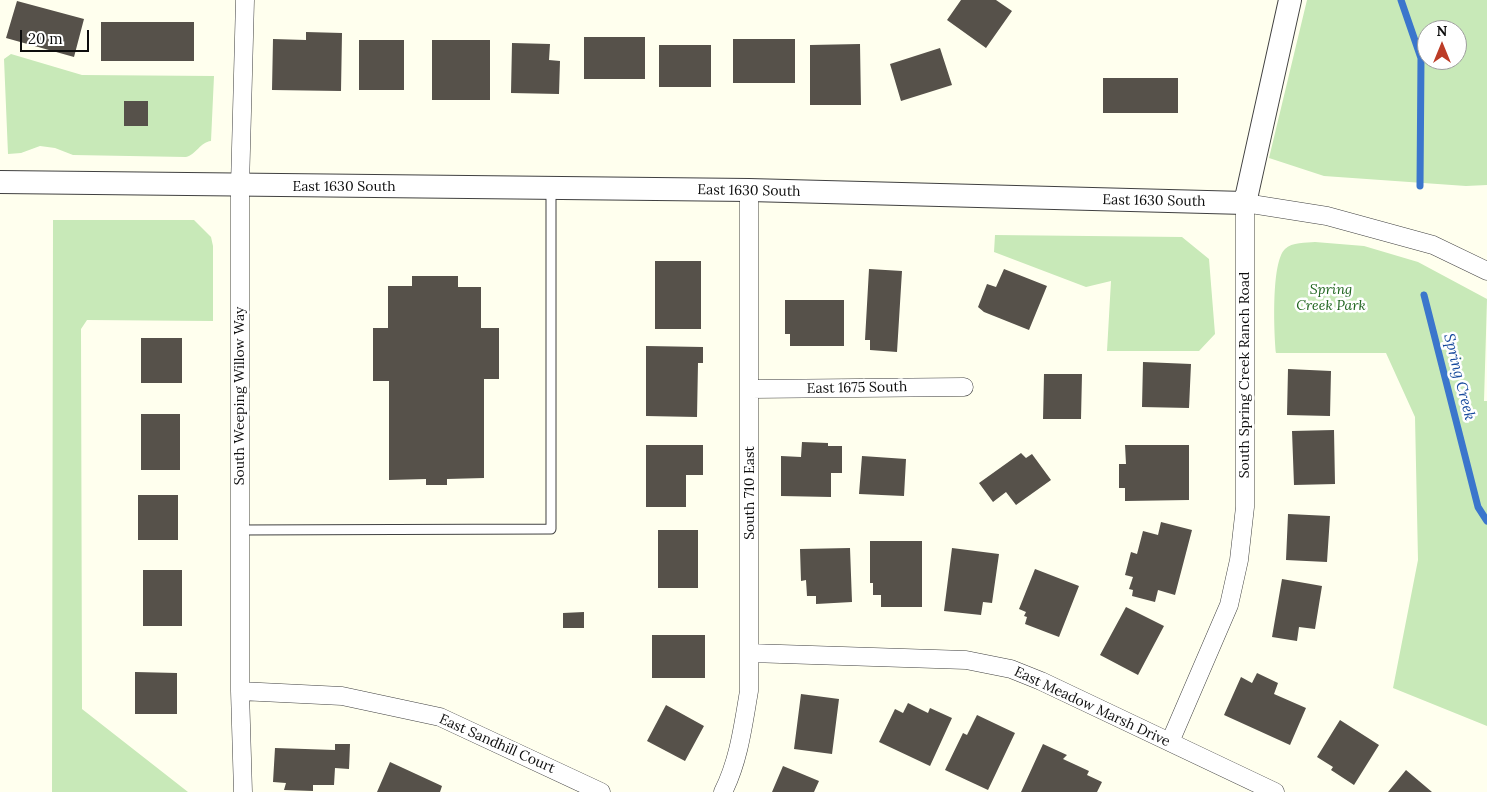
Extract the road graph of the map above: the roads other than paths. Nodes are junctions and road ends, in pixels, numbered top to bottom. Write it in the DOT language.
graph roads {
  1 [pos="245,0"];
  2 [pos="1290,0"];
  3 [pos="0,182"];
  4 [pos="240,186"];
  5 [pos="550,188"];
  6 [pos="749,190"];
  7 [pos="1245,203"];
  8 [pos="1487,271"];
  9 [pos="964,387"];
  10 [pos="750,389"];
  11 [pos="240,530"];
  12 [pos="750,653"];
  13 [pos="240,691"];
  14 [pos="1170,742"];
  15 [pos="243,792"];
  16 [pos="601,792"];
  17 [pos="723,792"];
  18 [pos="1275,792"];
  1 -- 4 [label="street, South Weeping Willow Way"];
  2 -- 7 [label="street, South Spring Creek Ranch Road"];
  3 -- 4 [label="street, East 1630 South"];
  4 -- 5 [label="street, East 1630 South"];
  4 -- 11 [label="street, South Weeping Willow Way"];
  5 -- 6 [label="street, East 1630 South"];
  5 -- 11 [label="lane"];
  6 -- 7 [label="street, East 1630 South"];
  6 -- 10 [label="street, South 710 East"];
  7 -- 8 [label="street, East 1630 South"];
  7 -- 14 [label="street, South Spring Creek Ranch Road"];
  9 -- 10 [label="street, East 1675 South"];
  10 -- 12 [label="street, South 710 East"];
  11 -- 13 [label="street, South Weeping Willow Way"];
  12 -- 14 [label="street, East Meadow Marsh Drive"];
  12 -- 17 [label="street, South 710 East"];
  13 -- 15 [label="street, South Weeping Willow Way"];
  13 -- 16 [label="street, East Sandhill Court"];
  14 -- 18 [label="street, East Meadow Marsh Drive"];
}
